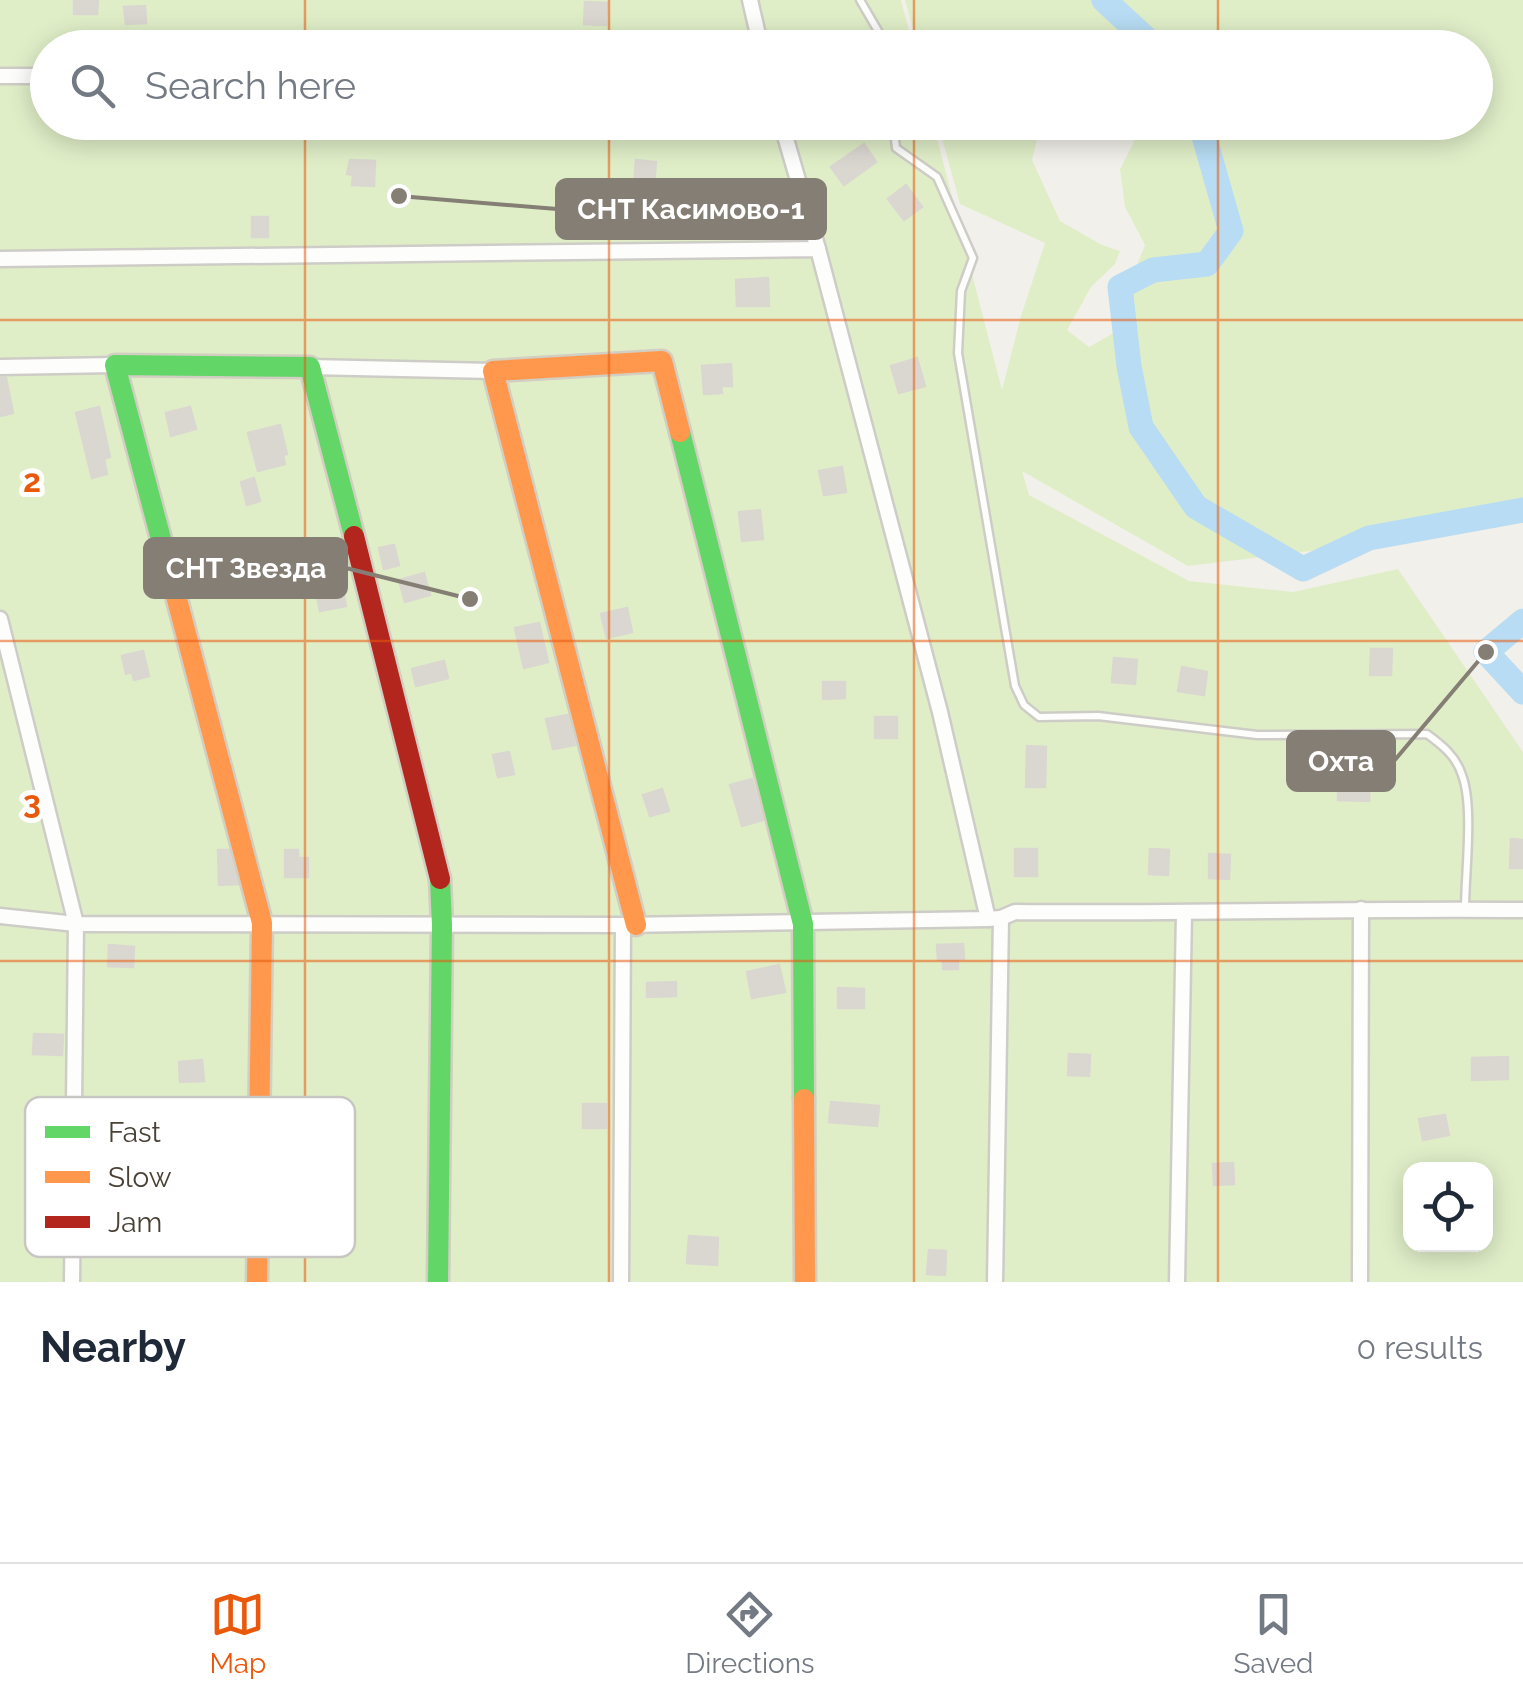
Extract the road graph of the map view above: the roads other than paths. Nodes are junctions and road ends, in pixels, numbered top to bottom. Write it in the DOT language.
graph roads {
  1 [pos="750,0"];
  2 [pos="860,0"];
  3 [pos="757,30"];
  4 [pos="878,30"];
  5 [pos="0,76"];
  6 [pos="30,76"];
  7 [pos="786,140"];
  8 [pos="895,140"];
  9 [pos="818,249"];
  10 [pos="0,259"];
  11 [pos="115,365"];
  12 [pos="0,367"];
  13 [pos="310,367"];
  14 [pos="492,371"];
  15 [pos="0,618"];
  16 [pos="1361,909"];
  17 [pos="1464,909"];
  18 [pos="1523,910"];
  19 [pos="1184,914"];
  20 [pos="0,916"];
  21 [pos="995,919"];
  22 [pos="262,923"];
  23 [pos="76,924"];
  24 [pos="803,924"];
  25 [pos="442,925"];
  26 [pos="629,925"];
  27 [pos="74,1097"];
  28 [pos="260,1097"];
  29 [pos="72,1257"];
  30 [pos="257,1257"];
  31 [pos="72,1282"];
  32 [pos="257,1282"];
  33 [pos="438,1282"];
  34 [pos="622,1282"];
  35 [pos="805,1282"];
  36 [pos="994,1282"];
  37 [pos="1176,1282"];
  38 [pos="1360,1282"];
  1 -- 3 [label="street"];
  2 -- 4 [label="lane"];
  5 -- 6 [label="street"];
  7 -- 9 [label="street"];
  8 -- 17 [label="lane"];
  9 -- 10 [label="street"];
  9 -- 21 [label="street"];
  11 -- 12 [label="street"];
  11 -- 13 [label="street"];
  11 -- 22 [label="street"];
  13 -- 14 [label="street"];
  13 -- 25 [label="street"];
  14 -- 24 [label="street"];
  14 -- 26 [label="street"];
  15 -- 23 [label="street"];
  16 -- 17 [label="street"];
  16 -- 19 [label="street"];
  16 -- 38 [label="street"];
  17 -- 18 [label="street"];
  19 -- 21 [label="street"];
  19 -- 37 [label="street"];
  20 -- 23 [label="street"];
  21 -- 24 [label="street"];
  21 -- 36 [label="street"];
  22 -- 23 [label="street"];
  22 -- 25 [label="street"];
  22 -- 28 [label="street"];
  23 -- 27 [label="street"];
  24 -- 26 [label="street"];
  24 -- 35 [label="street"];
  25 -- 26 [label="street"];
  25 -- 33 [label="street"];
  26 -- 34 [label="street"];
  29 -- 31 [label="street"];
  30 -- 32 [label="street"];
}
